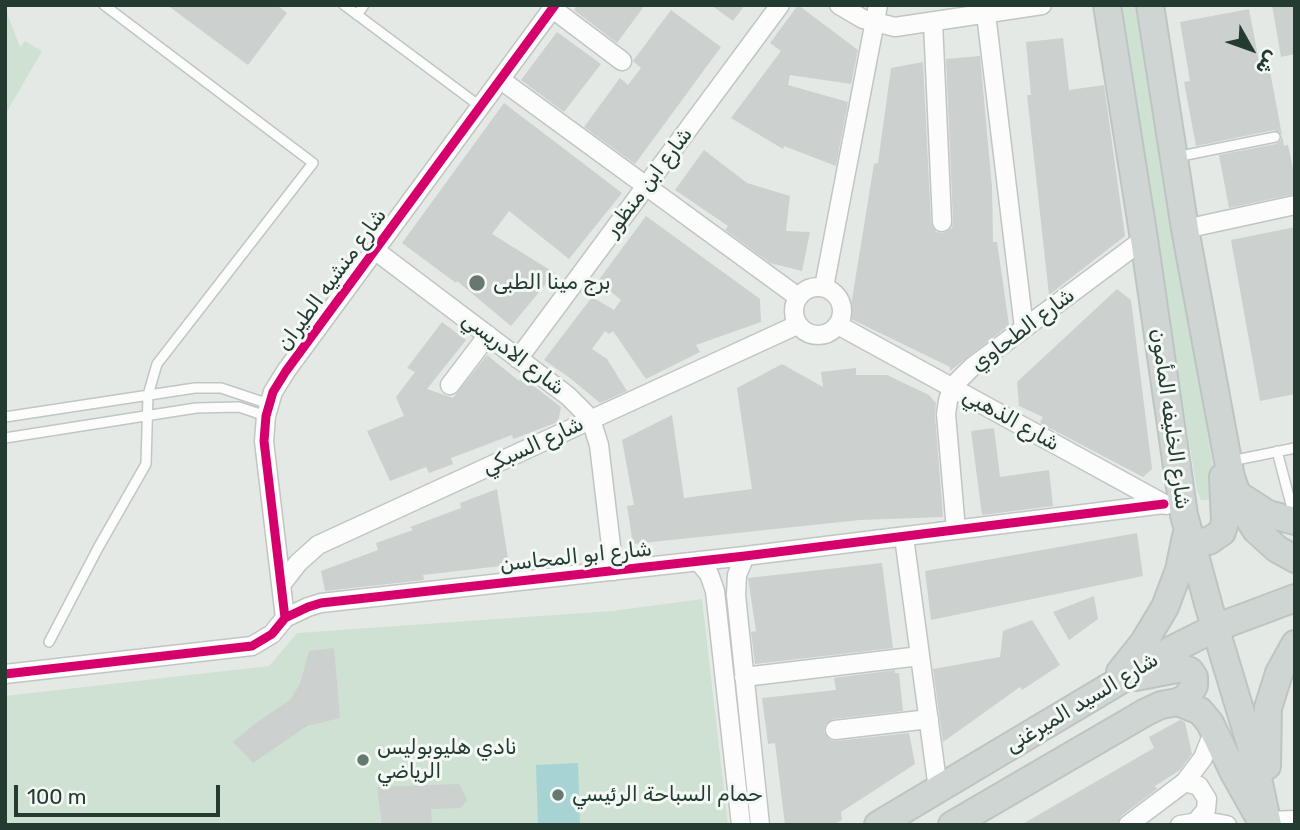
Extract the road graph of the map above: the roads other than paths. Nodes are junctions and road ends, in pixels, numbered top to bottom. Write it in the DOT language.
graph roads {
  1 [pos="344,5"];
  2 [pos="364,5"];
  3 [pos="780,5"];
  4 [pos="839,5"];
  5 [pos="1042,5"];
  6 [pos="1107,5"];
  7 [pos="1150,5"];
  8 [pos="110,7"];
  9 [pos="554,7"];
  10 [pos="989,11"];
  11 [pos="876,14"];
  12 [pos="357,15"];
  13 [pos="933,22"];
  14 [pos="621,61"];
  15 [pos="501,80"];
  16 [pos="481,107"];
  17 [pos="1275,136"];
  18 [pos="1174,158"];
  19 [pos="646,186"];
  20 [pos="1295,205"];
  21 [pos="942,222"];
  22 [pos="1185,229"];
  23 [pos="1144,239"];
  24 [pos="376,250"];
  25 [pos="824,287"];
  26 [pos="798,297"];
  27 [pos="797,325"];
  28 [pos="838,325"];
  29 [pos="1024,328"];
  30 [pos="488,335"];
  31 [pos="518,359"];
  32 [pos="450,385"];
  33 [pos="953,387"];
  34 [pos="148,395"];
  35 [pos="267,410"];
  36 [pos="148,415"];
  37 [pos="5,417"];
  38 [pos="590,420"];
  39 [pos="5,438"];
  40 [pos="1295,448"];
  41 [pos="1277,451"];
  42 [pos="1226,457"];
  43 [pos="1236,492"];
  44 [pos="1295,519"];
  45 [pos="1181,522"];
  46 [pos="956,530"];
  47 [pos="904,537"];
  48 [pos="744,556"];
  49 [pos="1295,559"];
  50 [pos="698,561"];
  51 [pos="614,571"];
  52 [pos="281,585"];
  53 [pos="1295,598"];
  54 [pos="285,618"];
  55 [pos="1215,628"];
  56 [pos="50,642"];
  57 [pos="1295,644"];
  58 [pos="920,656"];
  59 [pos="5,674"];
  60 [pos="744,677"];
  61 [pos="1127,678"];
  62 [pos="1089,699"];
  63 [pos="1178,702"];
  64 [pos="929,719"];
  65 [pos="835,730"];
  66 [pos="1214,730"];
  67 [pos="1185,782"];
  68 [pos="938,789"];
  69 [pos="1266,819"];
  70 [pos="1295,820"];
  71 [pos="1188,823"];
  72 [pos="741,825"];
  73 [pos="760,825"];
  74 [pos="878,825"];
  75 [pos="952,825"];
  76 [pos="1128,825"];
  77 [pos="1227,825"];
  1 -- 12 [label="lane"];
  2 -- 12 [label="lane"];
  3 -- 19 [label="street, شارع ابن منظور"];
  4 -- 11 [label="street"];
  5 -- 10 [label="street"];
  6 -- 23 [label="main road, شارع الخليفه المأمون"];
  7 -- 18 [label="main road"];
  8 -- 34 [label="lane"];
  9 -- 14 [label="street"];
  9 -- 15 [label="street, شارع منشيه الطيران"];
  10 -- 13 [label="street"];
  10 -- 29 [label="street"];
  11 -- 13 [label="street"];
  11 -- 25 [label="street"];
  12 -- 16 [label="lane"];
  13 -- 21 [label="street"];
  15 -- 16 [label="street, شارع منشيه الطيران"];
  15 -- 19 [label="street"];
  16 -- 24 [label="street, شارع منشيه الطيران"];
  17 -- 18 [label="lane"];
  18 -- 22 [label="main road"];
  19 -- 26 [label="street"];
  19 -- 31 [label="street, شارع ابن منظور"];
  20 -- 22 [label="street"];
  22 -- 42 [label="main road"];
  23 -- 29 [label="street, شارع الطحاوي"];
  23 -- 45 [label="main road, شارع الخليفه المأمون"];
  24 -- 30 [label="street, شارع الادريسي"];
  24 -- 35 [label="street, شارع منشيه الطيران"];
  25 -- 26 [label="street"];
  25 -- 28 [label="street"];
  26 -- 27 [label="street"];
  27 -- 28 [label="street"];
  27 -- 38 [label="street, شارع السبكي"];
  28 -- 33 [label="street, شارع الذهبي"];
  29 -- 33 [label="street, شارع الطحاوي"];
  30 -- 31 [label="street, شارع الادريسي"];
  30 -- 32 [label="street"];
  31 -- 38 [label="street, شارع الادريسي"];
  33 -- 45 [label="street, شارع الذهبي"];
  33 -- 46 [label="street, شارع الطحاوي"];
  34 -- 35 [label="lane"];
  34 -- 36 [label="lane"];
  34 -- 37 [label="lane"];
  35 -- 36 [label="lane"];
  35 -- 52 [label="street, شارع منشيه الطيران"];
  36 -- 39 [label="lane"];
  36 -- 56 [label="lane"];
  38 -- 51 [label="street, شارع الادريسي"];
  38 -- 52 [label="street, شارع السبكي"];
  40 -- 41 [label="lane"];
  41 -- 42 [label="lane"];
  41 -- 44 [label="lane"];
  42 -- 43 [label="main road"];
  42 -- 45 [label="main road"];
  43 -- 44 [label="main road"];
  43 -- 49 [label="main road"];
  45 -- 46 [label="street, شارع ابو المحاسن"];
  45 -- 55 [label="main road, شارع الخليفه المأمون"];
  45 -- 62 [label="main road"];
  46 -- 47 [label="street, شارع ابو المحاسن"];
  47 -- 48 [label="street, شارع ابو المحاسن"];
  47 -- 58 [label="street"];
  48 -- 50 [label="street, شارع ابو المحاسن"];
  48 -- 60 [label="street"];
  50 -- 51 [label="street, شارع ابو المحاسن"];
  50 -- 72 [label="street"];
  51 -- 54 [label="street, شارع ابو المحاسن"];
  52 -- 54 [label="street, شارع منشيه الطيران"];
  53 -- 55 [label="main road, شارع السيد الميرغنى"];
  54 -- 59 [label="street, شارع ابو المحاسن"];
  55 -- 61 [label="main road, شارع السيد الميرغنى"];
  55 -- 69 [label="main road, شارع الخليفه المأمون"];
  57 -- 69 [label="main road"];
  58 -- 60 [label="street"];
  58 -- 64 [label="street"];
  60 -- 73 [label="street"];
  61 -- 62 [label="main road, شارع السيد الميرغنى"];
  61 -- 63 [label="main road"];
  62 -- 68 [label="main road, شارع السيد الميرغنى"];
  63 -- 66 [label="main road"];
  63 -- 75 [label="main road, شارع السيد الميرغنى"];
  64 -- 65 [label="street"];
  64 -- 68 [label="street"];
  66 -- 67 [label="street"];
  66 -- 69 [label="main road"];
  67 -- 71 [label="street"];
  67 -- 76 [label="street"];
  68 -- 74 [label="main road, شارع السيد الميرغنى"];
  69 -- 70 [label="street"];
  71 -- 77 [label="street"];
}
